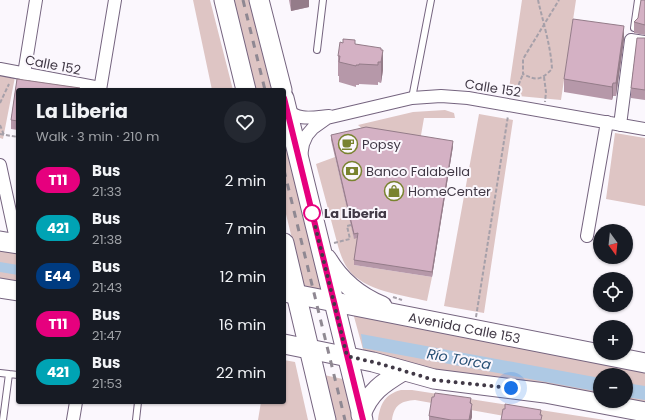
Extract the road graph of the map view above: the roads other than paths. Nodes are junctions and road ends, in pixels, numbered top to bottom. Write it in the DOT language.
graph roads {
  1 [pos="36,0"];
  2 [pos="115,0"];
  3 [pos="224,0"];
  4 [pos="259,0"];
  5 [pos="323,0"];
  6 [pos="431,0"];
  7 [pos="638,0"];
  8 [pos="634,28"];
  9 [pos="645,42"];
  10 [pos="317,50"];
  11 [pos="0,69"];
  12 [pos="24,74"];
  13 [pos="95,88"];
  14 [pos="100,88"];
  15 [pos="246,88"];
  16 [pos="281,88"];
  17 [pos="412,98"];
  18 [pos="286,102"];
  19 [pos="286,106"];
  20 [pos="336,116"];
  21 [pos="607,122"];
  22 [pos="620,125"];
  23 [pos="645,129"];
  24 [pos="0,165"];
  25 [pos="301,165"];
  26 [pos="587,236"];
  27 [pos="12,243"];
  28 [pos="327,245"];
  29 [pos="286,263"];
  30 [pos="0,288"];
  31 [pos="16,291"];
  32 [pos="290,293"];
  33 [pos="334,302"];
  34 [pos="413,318"];
  35 [pos="286,344"];
  36 [pos="308,344"];
  37 [pos="346,352"];
  38 [pos="645,363"];
  39 [pos="403,371"];
  40 [pos="0,373"];
  41 [pos="9,374"];
  42 [pos="16,375"];
  43 [pos="76,404"];
  44 [pos="138,404"];
  45 [pos="645,412"];
  46 [pos="362,418"];
  47 [pos="3,420"];
  48 [pos="73,420"];
  49 [pos="136,420"];
  50 [pos="326,420"];
  1 -- 12 [label="street"];
  2 -- 14 [label="street"];
  3 -- 15 [label="main road"];
  4 -- 16 [label="main road"];
  5 -- 10 [label="lane"];
  6 -- 17 [label="lane"];
  7 -- 8 [label="lane"];
  9 -- 22 [label="street"];
  11 -- 12 [label="street, Calle 152"];
  12 -- 13 [label="street, Calle 152"];
  17 -- 20 [label="street, Calle 152"];
  17 -- 21 [label="street, Calle 152"];
  18 -- 20 [label="street, Calle 152"];
  19 -- 25 [label="main road"];
  20 -- 25 [label="street, Calle 152"];
  21 -- 22 [label="street, Calle 152"];
  21 -- 26 [label="street"];
  22 -- 23 [label="street, Calle 152"];
  24 -- 27 [label="street"];
  25 -- 28 [label="main road"];
  28 -- 33 [label="main road"];
  28 -- 34 [label="main road"];
  29 -- 32 [label="main road"];
  30 -- 31 [label="main road"];
  32 -- 33 [label="main road, Avenida Calle 153"];
  32 -- 36 [label="main road"];
  33 -- 34 [label="main road, Avenida Calle 153"];
  33 -- 37 [label="main road"];
  34 -- 38 [label="main road, Avenida Calle 153"];
  35 -- 36 [label="main road"];
  36 -- 37 [label="main road"];
  36 -- 50 [label="main road"];
  37 -- 39 [label="main road"];
  37 -- 46 [label="main road"];
  39 -- 45 [label="main road"];
  39 -- 46 [label="main road"];
  40 -- 41 [label="lane"];
  41 -- 42 [label="lane"];
  41 -- 47 [label="lane"];
  43 -- 48 [label="street"];
  44 -- 49 [label="lane"];
}
